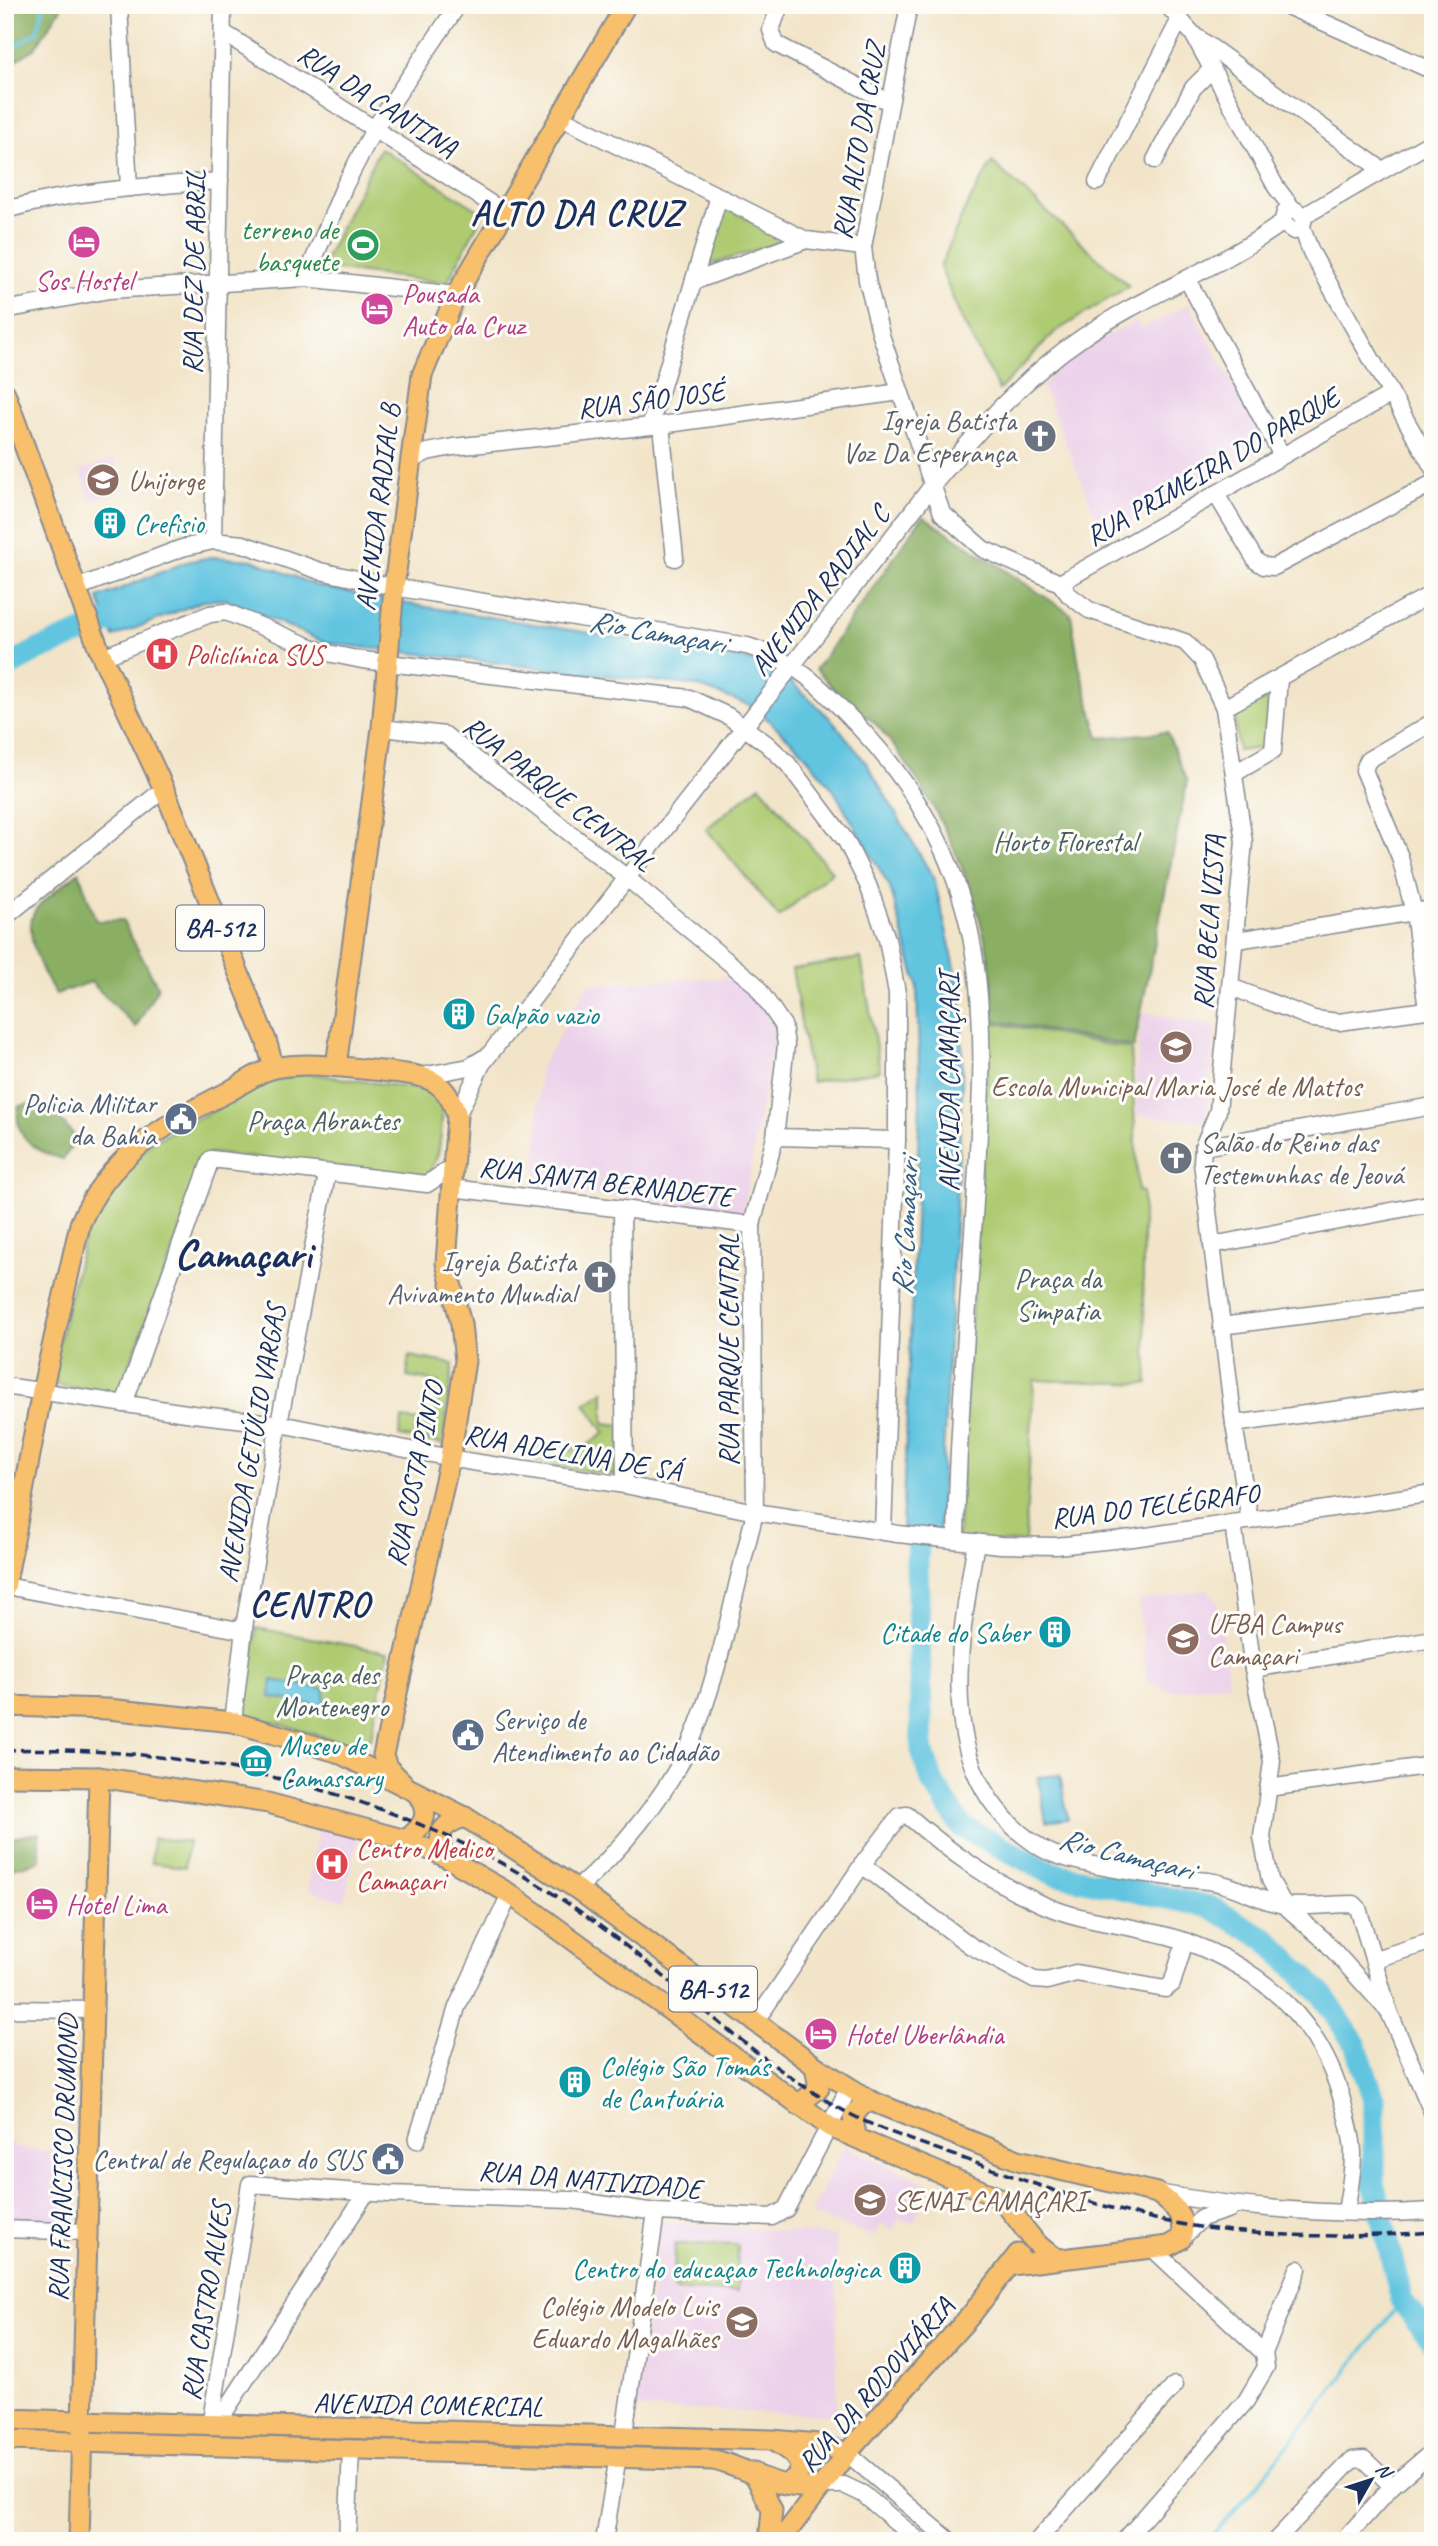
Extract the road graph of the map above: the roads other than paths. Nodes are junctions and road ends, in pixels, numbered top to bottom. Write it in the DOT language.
graph roads {
  1 [pos="119,5"];
  2 [pos="223,5"];
  3 [pos="458,5"];
  4 [pos="626,5"];
  5 [pos="780,5"];
  6 [pos="1167,5"];
  7 [pos="1285,5"];
  8 [pos="908,6"];
  9 [pos="1180,19"];
  10 [pos="224,33"];
  11 [pos="1193,34"];
  12 [pos="1212,69"];
  13 [pos="1433,71"];
  14 [pos="890,102"];
  15 [pos="560,117"];
  16 [pos="374,129"];
  17 [pos="1433,141"];
  18 [pos="1155,160"];
  19 [pos="1382,170"];
  20 [pos="220,181"];
  21 [pos="1097,182"];
  22 [pos="129,188"];
  23 [pos="719,196"];
  24 [pos="5,210"];
  25 [pos="504,212"];
  26 [pos="1293,220"];
  27 [pos="806,240"];
  28 [pos="863,247"];
  29 [pos="306,278"];
  30 [pos="1187,279"];
  31 [pos="695,281"];
  32 [pos="219,282"];
  33 [pos="456,295"];
  34 [pos="5,310"];
  35 [pos="900,392"];
  36 [pos="1391,394"];
  37 [pos="8,406"];
  38 [pos="655,426"];
  39 [pos="1281,454"];
  40 [pos="411,460"];
  41 [pos="1433,468"];
  42 [pos="1433,483"];
  43 [pos="932,486"];
  44 [pos="1216,494"];
  45 [pos="213,541"];
  46 [pos="675,558"];
  47 [pos="1060,583"];
  48 [pos="394,591"];
  49 [pos="1433,593"];
  50 [pos="81,595"];
  51 [pos="100,651"];
  52 [pos="387,658"];
  53 [pos="791,670"];
  54 [pos="1279,680"];
  55 [pos="1224,708"];
  56 [pos="750,722"];
  57 [pos="1433,722"];
  58 [pos="382,728"];
  59 [pos="1235,773"];
  60 [pos="164,789"];
  61 [pos="627,878"];
  62 [pos="1433,909"];
  63 [pos="1414,912"];
  64 [pos="5,917"];
  65 [pos="1237,940"];
  66 [pos="1231,987"];
  67 [pos="1430,1010"];
  68 [pos="492,1052"];
  69 [pos="336,1066"];
  70 [pos="274,1068"];
  71 [pos="421,1076"];
  72 [pos="1433,1106"];
  73 [pos="457,1116"];
  74 [pos="775,1137"];
  75 [pos="897,1140"];
  76 [pos="1203,1147"];
  77 [pos="454,1167"];
  78 [pos="327,1175"];
  79 [pos="452,1188"];
  80 [pos="1433,1203"];
  81 [pos="622,1209"];
  82 [pos="752,1225"];
  83 [pos="1212,1245"];
  84 [pos="1433,1299"];
  85 [pos="1221,1326"];
  86 [pos="5,1386"];
  87 [pos="42,1391"];
  88 [pos="1433,1396"];
  89 [pos="124,1404"];
  90 [pos="280,1424"];
  91 [pos="1234,1424"];
  92 [pos="450,1458"];
  93 [pos="625,1485"];
  94 [pos="1433,1493"];
  95 [pos="755,1512"];
  96 [pos="1250,1521"];
  97 [pos="1233,1523"];
  98 [pos="891,1533"];
  99 [pos="949,1540"];
  100 [pos="976,1542"];
  101 [pos="5,1586"];
  102 [pos="244,1631"];
  103 [pos="1433,1639"];
  104 [pos="1253,1669"];
  105 [pos="5,1706"];
  106 [pos="233,1722"];
  107 [pos="1433,1765"];
  108 [pos="5,1776"];
  109 [pos="99,1777"];
  110 [pos="410,1788"];
  111 [pos="1268,1788"];
  112 [pos="464,1817"];
  113 [pos="406,1840"];
  114 [pos="444,1856"];
  115 [pos="862,1866"];
  116 [pos="577,1889"];
  117 [pos="510,1894"];
  118 [pos="1284,1905"];
  119 [pos="1185,1941"];
  120 [pos="1433,1941"];
  121 [pos="1375,1959"];
  122 [pos="5,2008"];
  123 [pos="95,2010"];
  124 [pos="1389,2012"];
  125 [pos="756,2021"];
  126 [pos="815,2066"];
  127 [pos="849,2088"];
  128 [pos="871,2101"];
  129 [pos="798,2105"];
  130 [pos="1433,2114"];
  131 [pos="830,2127"];
  132 [pos="856,2137"];
  133 [pos="417,2140"];
  134 [pos="250,2184"];
  135 [pos="366,2193"];
  136 [pos="1157,2193"];
  137 [pos="1239,2207"];
  138 [pos="1433,2211"];
  139 [pos="656,2212"];
  140 [pos="1352,2212"];
  141 [pos="1020,2224"];
  142 [pos="5,2229"];
  143 [pos="88,2232"];
  144 [pos="1168,2250"];
  145 [pos="1055,2258"];
  146 [pos="1012,2264"];
  147 [pos="1298,2269"];
  148 [pos="1264,2353"];
  149 [pos="222,2362"];
  150 [pos="246,2374"];
  151 [pos="1175,2385"];
  152 [pos="5,2419"];
  153 [pos="82,2422"];
  154 [pos="874,2423"];
  155 [pos="220,2431"];
  156 [pos="624,2434"];
  157 [pos="5,2440"];
  158 [pos="772,2440"];
  159 [pos="81,2442"];
  160 [pos="819,2444"];
  161 [pos="351,2450"];
  162 [pos="1433,2451"];
  163 [pos="847,2454"];
  164 [pos="618,2456"];
  165 [pos="754,2473"];
  166 [pos="785,2485"];
  167 [pos="822,2485"];
  168 [pos="1392,2486"];
  169 [pos="79,2541"];
  170 [pos="347,2541"];
  171 [pos="604,2541"];
  172 [pos="769,2541"];
  173 [pos="780,2541"];
  174 [pos="919,2541"];
  175 [pos="950,2541"];
  176 [pos="1037,2541"];
  177 [pos="1124,2541"];
  178 [pos="1275,2541"];
  179 [pos="1343,2541"];
  1 -- 22 [label="street"];
  2 -- 10 [label="street, RUA DEZ DE ABRIL"];
  3 -- 16 [label="street"];
  4 -- 15 [label="main road, AVENIDA RADIAL B"];
  5 -- 14 [label="street"];
  6 -- 9 [label="street"];
  7 -- 13 [label="street"];
  8 -- 14 [label="street, RUA ALTO DA CRUZ"];
  9 -- 11 [label="street"];
  9 -- 21 [label="street"];
  10 -- 16 [label="street, RUA DA CANTINA"];
  10 -- 20 [label="street, RUA DEZ DE ABRIL"];
  11 -- 12 [label="street"];
  11 -- 19 [label="street"];
  12 -- 18 [label="street"];
  12 -- 26 [label="street"];
  14 -- 28 [label="street, RUA ALTO DA CRUZ"];
  15 -- 23 [label="street"];
  15 -- 25 [label="main road, AVENIDA RADIAL B"];
  16 -- 25 [label="street, RUA DA CANTINA"];
  16 -- 29 [label="street"];
  17 -- 19 [label="street, AVENIDA RADIAL C"];
  19 -- 26 [label="street, AVENIDA RADIAL C"];
  20 -- 22 [label="street"];
  20 -- 32 [label="street, RUA DEZ DE ABRIL"];
  22 -- 24 [label="street"];
  23 -- 27 [label="street"];
  23 -- 31 [label="street"];
  25 -- 33 [label="main road, AVENIDA RADIAL B"];
  26 -- 30 [label="street, AVENIDA RADIAL C"];
  26 -- 36 [label="street"];
  27 -- 28 [label="street"];
  27 -- 31 [label="street"];
  28 -- 35 [label="street, RUA ALTO DA CRUZ"];
  29 -- 32 [label="street"];
  29 -- 33 [label="street"];
  30 -- 39 [label="street"];
  30 -- 43 [label="street, AVENIDA RADIAL C"];
  31 -- 38 [label="street"];
  32 -- 34 [label="street"];
  32 -- 45 [label="street, RUA DEZ DE ABRIL"];
  33 -- 40 [label="main road, AVENIDA RADIAL B"];
  35 -- 38 [label="street, RUA SÃO JOSÉ"];
  35 -- 43 [label="street, RUA ALTO DA CRUZ"];
  36 -- 39 [label="street, RUA PRIMEIRA DO PARQUE"];
  36 -- 41 [label="street"];
  37 -- 50 [label="main road, BA-512"];
  38 -- 40 [label="street, RUA SÃO JOSÉ"];
  38 -- 46 [label="street"];
  39 -- 44 [label="street, RUA PRIMEIRA DO PARQUE"];
  40 -- 48 [label="main road, AVENIDA RADIAL B"];
  42 -- 44 [label="street"];
  43 -- 47 [label="street, RUA BELA VISTA"];
  43 -- 53 [label="street, AVENIDA RADIAL C"];
  44 -- 47 [label="street, RUA PRIMEIRA DO PARQUE"];
  45 -- 48 [label="street, AVENIDA CAMAÇARI"];
  45 -- 50 [label="street, AVENIDA CAMAÇARI"];
  47 -- 55 [label="street, RUA BELA VISTA"];
  48 -- 52 [label="main road, AVENIDA RADIAL B"];
  48 -- 53 [label="street, AVENIDA CAMAÇARI"];
  49 -- 54 [label="street"];
  50 -- 51 [label="main road, BA-512"];
  51 -- 52 [label="street, AVENIDA CAMAÇARI"];
  51 -- 60 [label="main road, BA-512"];
  52 -- 56 [label="street, AVENIDA CAMAÇARI"];
  52 -- 58 [label="main road, AVENIDA RADIAL B"];
  53 -- 56 [label="street, AVENIDA RADIAL C"];
  53 -- 99 [label="street, AVENIDA CAMAÇARI"];
  54 -- 55 [label="street"];
  54 -- 59 [label="street"];
  55 -- 59 [label="street, RUA BELA VISTA"];
  56 -- 61 [label="street, AVENIDA RADIAL C"];
  56 -- 75 [label="street, AVENIDA CAMAÇARI"];
  57 -- 63 [label="street"];
  58 -- 61 [label="street, RUA PARQUE CENTRAL"];
  58 -- 69 [label="main road, AVENIDA RADIAL B"];
  59 -- 65 [label="street, RUA BELA VISTA"];
  60 -- 64 [label="street"];
  60 -- 70 [label="main road, BA-512"];
  61 -- 68 [label="street, AVENIDA RADIAL C"];
  61 -- 74 [label="street, RUA PARQUE CENTRAL"];
  62 -- 63 [label="street"];
  63 -- 65 [label="street"];
  63 -- 67 [label="street"];
  65 -- 66 [label="street, RUA BELA VISTA"];
  66 -- 67 [label="street"];
  66 -- 76 [label="street, RUA BELA VISTA"];
  68 -- 71 [label="street"];
  68 -- 73 [label="street, AVENIDA RADIAL C"];
  69 -- 70 [label="main road"];
  69 -- 71 [label="main road"];
  70 -- 87 [label="main road"];
  71 -- 73 [label="main road"];
  72 -- 76 [label="street"];
  73 -- 77 [label="main road, BA-512"];
  74 -- 75 [label="street"];
  74 -- 82 [label="street, RUA PARQUE CENTRAL"];
  75 -- 98 [label="street, AVENIDA CAMAÇARI"];
  76 -- 83 [label="street, RUA BELA VISTA"];
  77 -- 78 [label="street, RUA SANTA BERNADETE"];
  77 -- 79 [label="main road, RUA COSTA PINTO / BA-512"];
  78 -- 89 [label="street, RUA SANTA BERNADETE"];
  78 -- 90 [label="street, AVENIDA GETÚLIO VARGAS"];
  79 -- 81 [label="street, RUA SANTA BERNADETE"];
  79 -- 92 [label="main road, RUA COSTA PINTO / BA-512"];
  80 -- 83 [label="street"];
  81 -- 82 [label="street, RUA SANTA BERNADETE"];
  81 -- 93 [label="street"];
  82 -- 95 [label="street, RUA PARQUE CENTRAL"];
  83 -- 85 [label="street, RUA BELA VISTA"];
  84 -- 85 [label="street"];
  85 -- 91 [label="street, RUA BELA VISTA"];
  86 -- 87 [label="street, RUA ADELINA DE SÁ"];
  87 -- 89 [label="street, RUA ADELINA DE SÁ"];
  87 -- 101 [label="main road"];
  88 -- 91 [label="street"];
  89 -- 90 [label="street, RUA ADELINA DE SÁ"];
  90 -- 92 [label="street, RUA ADELINA DE SÁ"];
  90 -- 102 [label="street, AVENIDA GETÚLIO VARGAS"];
  91 -- 96 [label="street, RUA BELA VISTA"];
  92 -- 93 [label="street, RUA ADELINA DE SÁ"];
  92 -- 110 [label="main road, RUA COSTA PINTO / BA-512"];
  93 -- 95 [label="street, RUA ADELINA DE SÁ"];
  94 -- 96 [label="street, RUA DO TELÉGRAFO"];
  95 -- 98 [label="street, RUA ADELINA DE SÁ"];
  95 -- 116 [label="street, RUA PARQUE CENTRAL"];
  96 -- 97 [label="street, RUA DO TELÉGRAFO"];
  97 -- 100 [label="street, RUA DO TELÉGRAFO"];
  97 -- 104 [label="street"];
  98 -- 99 [label="street, RUA DO TELÉGRAFO"];
  99 -- 100 [label="street, RUA DO TELÉGRAFO"];
  100 -- 118 [label="street"];
  101 -- 102 [label="street"];
  102 -- 106 [label="street, AVENIDA GETÚLIO VARGAS"];
  103 -- 104 [label="street"];
  104 -- 111 [label="street"];
  105 -- 106 [label="main road"];
  106 -- 110 [label="main road"];
  107 -- 111 [label="street"];
  108 -- 109 [label="main road"];
  109 -- 113 [label="main road"];
  109 -- 123 [label="main road, RUA FRANCISCO DRUMOND"];
  110 -- 112 [label="main road, BA-512"];
  110 -- 113 [label="main road"];
  111 -- 118 [label="street"];
  112 -- 114 [label="main road"];
  112 -- 116 [label="main road, BA-512"];
  113 -- 114 [label="main road"];
  114 -- 117 [label="main road"];
  115 -- 119 [label="street"];
  115 -- 119 [label="street"];
  115 -- 125 [label="street"];
  116 -- 125 [label="main road, BA-512"];
  117 -- 129 [label="main road"];
  117 -- 133 [label="street"];
  118 -- 121 [label="street"];
  118 -- 124 [label="street"];
  119 -- 140 [label="street"];
  120 -- 121 [label="street"];
  121 -- 124 [label="street"];
  122 -- 123 [label="street"];
  123 -- 143 [label="main road, RUA FRANCISCO DRUMOND"];
  124 -- 130 [label="street"];
  125 -- 126 [label="main road, BA-512"];
  126 -- 127 [label="main road, BA-512"];
  126 -- 129 [label="main road"];
  127 -- 128 [label="main road, BA-512"];
  127 -- 131 [label="street, RUA DA NATIVIDADE"];
  128 -- 132 [label="main road"];
  128 -- 136 [label="main road, BA-512"];
  129 -- 131 [label="main road"];
  131 -- 132 [label="main road"];
  131 -- 139 [label="street, RUA DA NATIVIDADE"];
  132 -- 141 [label="main road"];
  134 -- 135 [label="street, RUA DA NATIVIDADE"];
  134 -- 149 [label="street, RUA CASTRO ALVES"];
  135 -- 139 [label="street, RUA DA NATIVIDADE"];
  135 -- 150 [label="street"];
  136 -- 137 [label="street"];
  136 -- 144 [label="main road"];
  137 -- 140 [label="street"];
  137 -- 144 [label="street"];
  138 -- 140 [label="street"];
  139 -- 156 [label="street"];
  141 -- 145 [label="main road"];
  141 -- 146 [label="main road, RUA DA RODOVIÁRIA"];
  142 -- 143 [label="street"];
  143 -- 153 [label="main road, RUA FRANCISCO DRUMOND"];
  144 -- 145 [label="main road"];
  144 -- 148 [label="street"];
  145 -- 146 [label="main road"];
  146 -- 154 [label="main road, RUA DA RODOVIÁRIA"];
  147 -- 148 [label="street"];
  148 -- 177 [label="street"];
  149 -- 150 [label="street"];
  149 -- 155 [label="street, RUA CASTRO ALVES"];
  150 -- 155 [label="street"];
  151 -- 176 [label="street"];
  152 -- 153 [label="main road, AVENIDA COMERCIAL"];
  153 -- 155 [label="main road, AVENIDA COMERCIAL"];
  153 -- 159 [label="main road, RUA FRANCISCO DRUMOND"];
  154 -- 160 [label="main road"];
  154 -- 163 [label="main road, RUA DA RODOVIÁRIA"];
  155 -- 156 [label="main road, AVENIDA COMERCIAL"];
  155 -- 159 [label="main road, AVENIDA COMERCIAL"];
  155 -- 161 [label="main road, AVENIDA COMERCIAL"];
  156 -- 158 [label="main road, AVENIDA COMERCIAL"];
  157 -- 159 [label="main road, AVENIDA COMERCIAL"];
  158 -- 160 [label="main road, AVENIDA COMERCIAL"];
  158 -- 166 [label="main road"];
  159 -- 169 [label="main road, RUA FRANCISCO DRUMOND"];
  160 -- 163 [label="main road, AVENIDA COMERCIAL"];
  161 -- 164 [label="main road, AVENIDA COMERCIAL"];
  161 -- 170 [label="street"];
  162 -- 168 [label="street"];
  163 -- 167 [label="main road, RUA DA RODOVIÁRIA"];
  163 -- 175 [label="street"];
  164 -- 165 [label="main road, AVENIDA COMERCIAL"];
  164 -- 171 [label="street"];
  165 -- 166 [label="main road, AVENIDA COMERCIAL"];
  165 -- 172 [label="main road"];
  166 -- 167 [label="main road, AVENIDA COMERCIAL"];
  167 -- 173 [label="main road, RUA DA RODOVIÁRIA"];
  167 -- 174 [label="street"];
  168 -- 178 [label="street"];
  168 -- 179 [label="street"];
}
